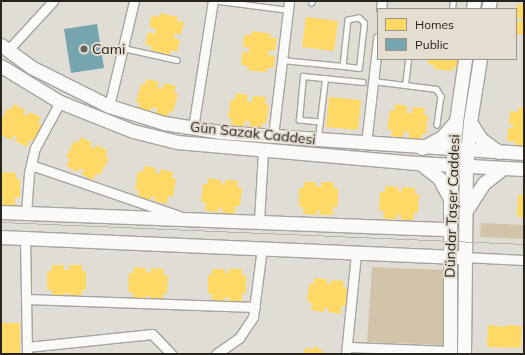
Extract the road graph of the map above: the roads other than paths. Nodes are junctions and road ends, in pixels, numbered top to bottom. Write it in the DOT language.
graph roads {
  1 [pos="53,1"];
  2 [pos="134,1"];
  3 [pos="213,1"];
  4 [pos="220,1"];
  5 [pos="288,5"];
  6 [pos="377,47"];
  7 [pos="4,48"];
  8 [pos="123,48"];
  9 [pos="177,60"];
  10 [pos="282,60"];
  11 [pos="408,60"];
  12 [pos="466,60"];
  13 [pos="480,60"];
  14 [pos="343,66"];
  15 [pos="2,68"];
  16 [pos="325,78"];
  17 [pos="373,81"];
  18 [pos="363,82"];
  19 [pos="405,85"];
  20 [pos="60,102"];
  21 [pos="109,106"];
  22 [pos="456,121"];
  23 [pos="320,122"];
  24 [pos="470,122"];
  25 [pos="437,125"];
  26 [pos="193,128"];
  27 [pos="273,136"];
  28 [pos="318,140"];
  29 [pos="366,144"];
  30 [pos="422,148"];
  31 [pos="454,150"];
  32 [pos="263,151"];
  33 [pos="468,151"];
  34 [pos="499,152"];
  35 [pos="524,153"];
  36 [pos="419,163"];
  37 [pos="31,165"];
  38 [pos="453,165"];
  39 [pos="466,166"];
  40 [pos="503,168"];
  41 [pos="524,169"];
  42 [pos="450,199"];
  43 [pos="1,212"];
  44 [pos="465,212"];
  45 [pos="26,213"];
  46 [pos="186,218"];
  47 [pos="259,220"];
  48 [pos="450,229"];
  49 [pos="1,237"];
  50 [pos="25,238"];
  51 [pos="262,248"];
  52 [pos="356,253"];
  53 [pos="449,257"];
  54 [pos="464,257"];
  55 [pos="524,260"];
  56 [pos="26,299"];
  57 [pos="255,307"];
  58 [pos="27,351"];
  59 [pos="347,351"];
  60 [pos="428,352"];
  61 [pos="450,353"];
  62 [pos="171,354"];
  63 [pos="216,354"];
  64 [pos="465,354"];
  1 -- 7 [label="street"];
  2 -- 8 [label="street"];
  3 -- 26 [label="street"];
  4 -- 5 [label="lane"];
  5 -- 10 [label="street"];
  6 -- 17 [label="street"];
  7 -- 21 [label="street, Gün Sazak Caddesi"];
  8 -- 9 [label="lane"];
  8 -- 21 [label="street"];
  10 -- 14 [label="lane"];
  10 -- 27 [label="street"];
  11 -- 19 [label="lane"];
  12 -- 22 [label="street, Dündar Taşer Caddesi"];
  13 -- 24 [label="street, Dündar Taşer Caddesi"];
  14 -- 14 [label="lane"];
  15 -- 20 [label="street, Gün Sazak Caddesi"];
  16 -- 18 [label="lane"];
  16 -- 23 [label="lane"];
  16 -- 23 [label="lane"];
  17 -- 19 [label="lane"];
  17 -- 29 [label="street"];
  19 -- 25 [label="lane"];
  20 -- 32 [label="street, Gün Sazak Caddesi"];
  20 -- 37 [label="street"];
  21 -- 26 [label="street, Gün Sazak Caddesi"];
  22 -- 30 [label="street"];
  22 -- 31 [label="street, Dündar Taşer Caddesi"];
  23 -- 28 [label="lane"];
  24 -- 33 [label="street, Dündar Taşer Caddesi"];
  24 -- 34 [label="street"];
  26 -- 27 [label="street, Gün Sazak Caddesi"];
  27 -- 28 [label="street, Gün Sazak Caddesi"];
  28 -- 29 [label="street, Gün Sazak Caddesi"];
  29 -- 30 [label="street, Gün Sazak Caddesi"];
  30 -- 31 [label="street, Gün Sazak Caddesi"];
  31 -- 33 [label="street, Gün Sazak Caddesi"];
  31 -- 38 [label="street, Dündar Taşer Caddesi"];
  32 -- 36 [label="street, Gün Sazak Caddesi"];
  32 -- 47 [label="street"];
  33 -- 34 [label="street, Gün Sazak Caddesi"];
  33 -- 39 [label="street, Dündar Taşer Caddesi"];
  34 -- 35 [label="street, Gün Sazak Caddesi"];
  36 -- 38 [label="street, Gün Sazak Caddesi"];
  36 -- 42 [label="street"];
  37 -- 45 [label="street"];
  37 -- 46 [label="street"];
  38 -- 39 [label="street, Gün Sazak Caddesi"];
  38 -- 42 [label="street, Dündar Taşer Caddesi"];
  39 -- 40 [label="street, Gün Sazak Caddesi"];
  39 -- 44 [label="street, Dündar Taşer Caddesi"];
  40 -- 41 [label="street, Gün Sazak Caddesi"];
  40 -- 44 [label="street"];
  42 -- 48 [label="street, Dündar Taşer Caddesi"];
  43 -- 45 [label="street"];
  44 -- 54 [label="street, Dündar Taşer Caddesi"];
  45 -- 46 [label="street"];
  46 -- 47 [label="street"];
  47 -- 48 [label="street"];
  48 -- 53 [label="street, Dündar Taşer Caddesi"];
  49 -- 50 [label="street"];
  50 -- 51 [label="street"];
  50 -- 56 [label="street"];
  51 -- 52 [label="street"];
  51 -- 57 [label="street"];
  52 -- 53 [label="street"];
  52 -- 59 [label="street"];
  53 -- 54 [label="street"];
  53 -- 61 [label="street, Dündar Taşer Caddesi"];
  54 -- 55 [label="street"];
  54 -- 64 [label="street, Dündar Taşer Caddesi"];
  56 -- 57 [label="street"];
  56 -- 58 [label="street"];
  57 -- 63 [label="street"];
  58 -- 62 [label="street"];
  59 -- 60 [label="street"];
  60 -- 61 [label="street"];
}
